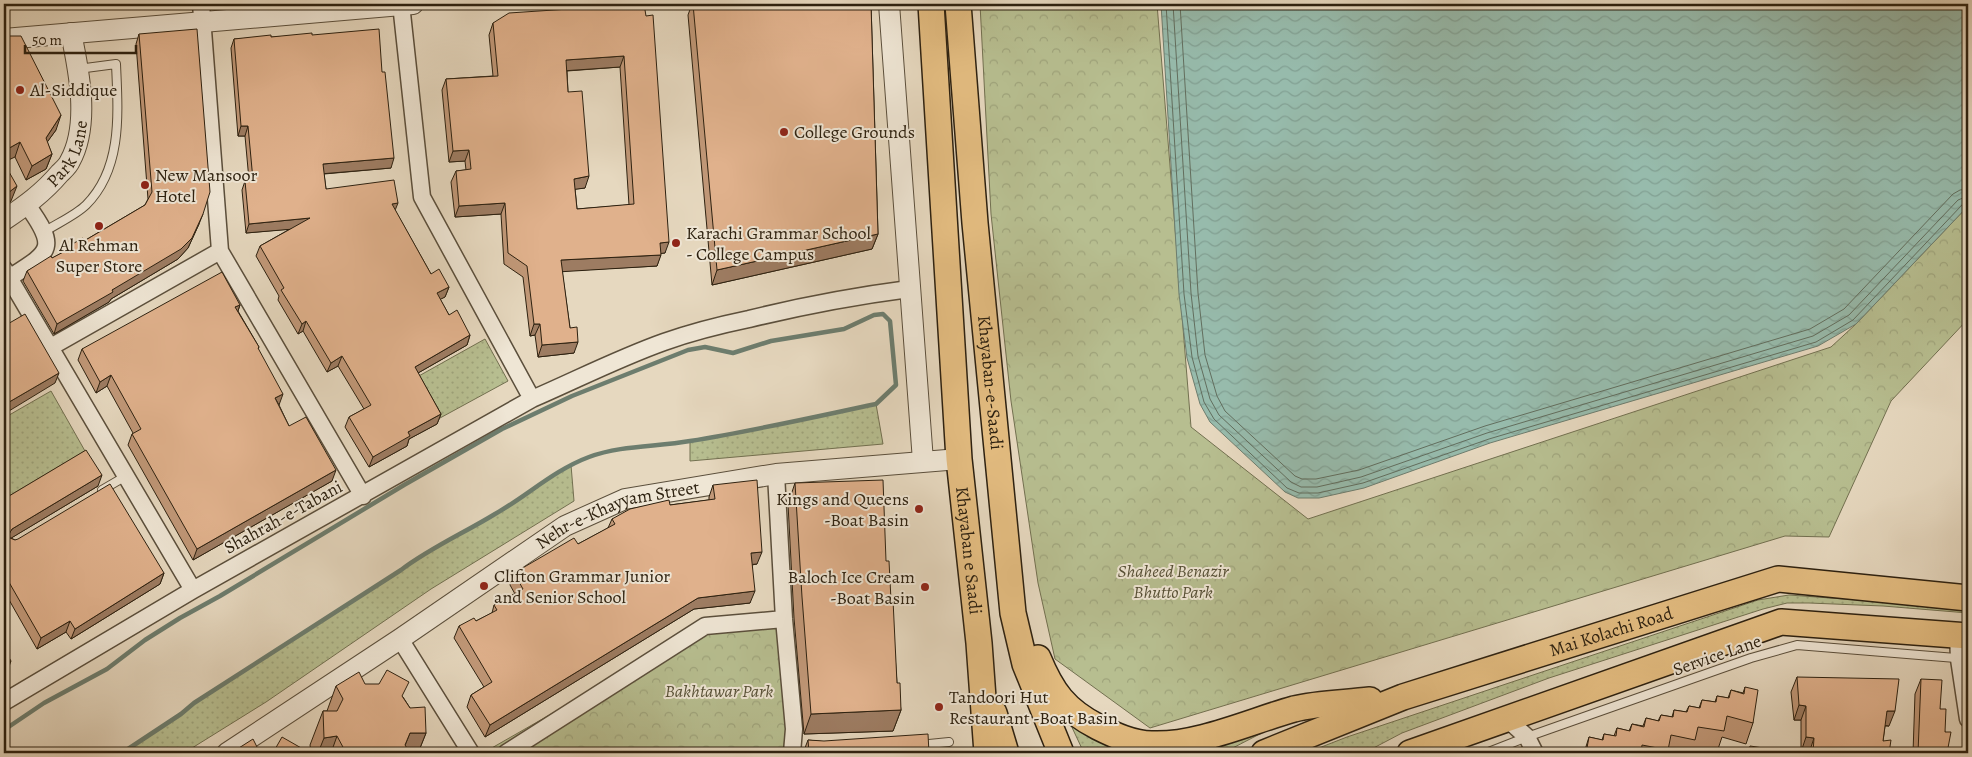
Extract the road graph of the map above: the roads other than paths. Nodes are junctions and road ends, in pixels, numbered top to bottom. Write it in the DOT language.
graph roads {
  1 [pos="405,4"];
  2 [pos="889,4"];
  3 [pos="931,4"];
  4 [pos="958,4"];
  5 [pos="201,13"];
  6 [pos="72,33"];
  7 [pos="4,39"];
  8 [pos="78,69"];
  9 [pos="27,206"];
  10 [pos="4,220"];
  11 [pos="44,232"];
  12 [pos="220,251"];
  13 [pos="6,273"];
  14 [pos="909,288"];
  15 [pos="50,348"];
  16 [pos="532,399"];
  17 [pos="959,458"];
  18 [pos="923,461"];
  19 [pos="776,474"];
  20 [pos="126,476"];
  21 [pos="93,496"];
  22 [pos="363,496"];
  23 [pos="1008,575"];
  24 [pos="193,590"];
  25 [pos="1968,598"];
  26 [pos="784,619"];
  27 [pos="400,639"];
  28 [pos="979,643"];
  29 [pos="1963,647"];
  30 [pos="1403,697"];
  31 [pos="4,702"];
  32 [pos="1506,719"];
  33 [pos="1968,719"];
  34 [pos="1527,737"];
  35 [pos="950,742"];
  36 [pos="912,745"];
  37 [pos="227,753"];
  38 [pos="471,753"];
  39 [pos="506,753"];
  40 [pos="792,753"];
  41 [pos="987,753"];
  42 [pos="1006,753"];
  43 [pos="1061,753"];
  44 [pos="1264,753"];
  45 [pos="1412,753"];
  46 [pos="1486,753"];
  47 [pos="1535,753"];
  1 -- 5 [label="street"];
  1 -- 16 [label="street"];
  2 -- 14 [label="street"];
  3 -- 17 [label="main road, Khayaban-e-Saadi"];
  4 -- 23 [label="main road, Khayaban-e-Saadi"];
  5 -- 6 [label="street"];
  5 -- 12 [label="street"];
  6 -- 7 [label="street"];
  6 -- 8 [label="street, Park Lane"];
  8 -- 9 [label="street, Park Lane"];
  8 -- 11 [label="lane"];
  9 -- 10 [label="street, Park Lane"];
  9 -- 11 [label="street"];
  11 -- 13 [label="street"];
  12 -- 15 [label="street"];
  12 -- 22 [label="street"];
  13 -- 15 [label="street"];
  14 -- 16 [label="street, Shahrah-e-Tabani"];
  14 -- 18 [label="street"];
  15 -- 20 [label="street"];
  16 -- 22 [label="street, Shahrah-e-Tabani"];
  17 -- 18 [label="street, Nehr-e-Khayyam Street"];
  17 -- 28 [label="main road, Khayaban e Saadi"];
  18 -- 19 [label="street, Nehr-e-Khayyam Street"];
  19 -- 26 [label="street"];
  19 -- 27 [label="street, Nehr-e-Khayyam Street"];
  20 -- 21 [label="lane"];
  20 -- 24 [label="street"];
  22 -- 24 [label="street, Shahrah-e-Tabani"];
  23 -- 30 [label="main road"];
  23 -- 43 [label="main road, Khayaban-e-Saadi"];
  24 -- 31 [label="street, Shahrah-e-Tabani"];
  25 -- 30 [label="main road, Mai Kolachi Road"];
  26 -- 39 [label="street"];
  26 -- 40 [label="street"];
  27 -- 37 [label="street, Nehr-e-Khayyam Street"];
  27 -- 38 [label="street"];
  28 -- 41 [label="main road"];
  28 -- 42 [label="main road"];
  29 -- 32 [label="main road"];
  29 -- 33 [label="street"];
  29 -- 34 [label="lane, Service Lane"];
  30 -- 44 [label="main road, Mai Kolachi Road"];
  32 -- 34 [label="street"];
  32 -- 45 [label="main road"];
  34 -- 46 [label="lane, Service Lane"];
  34 -- 47 [label="street"];
  35 -- 36 [label="lane"];
}
